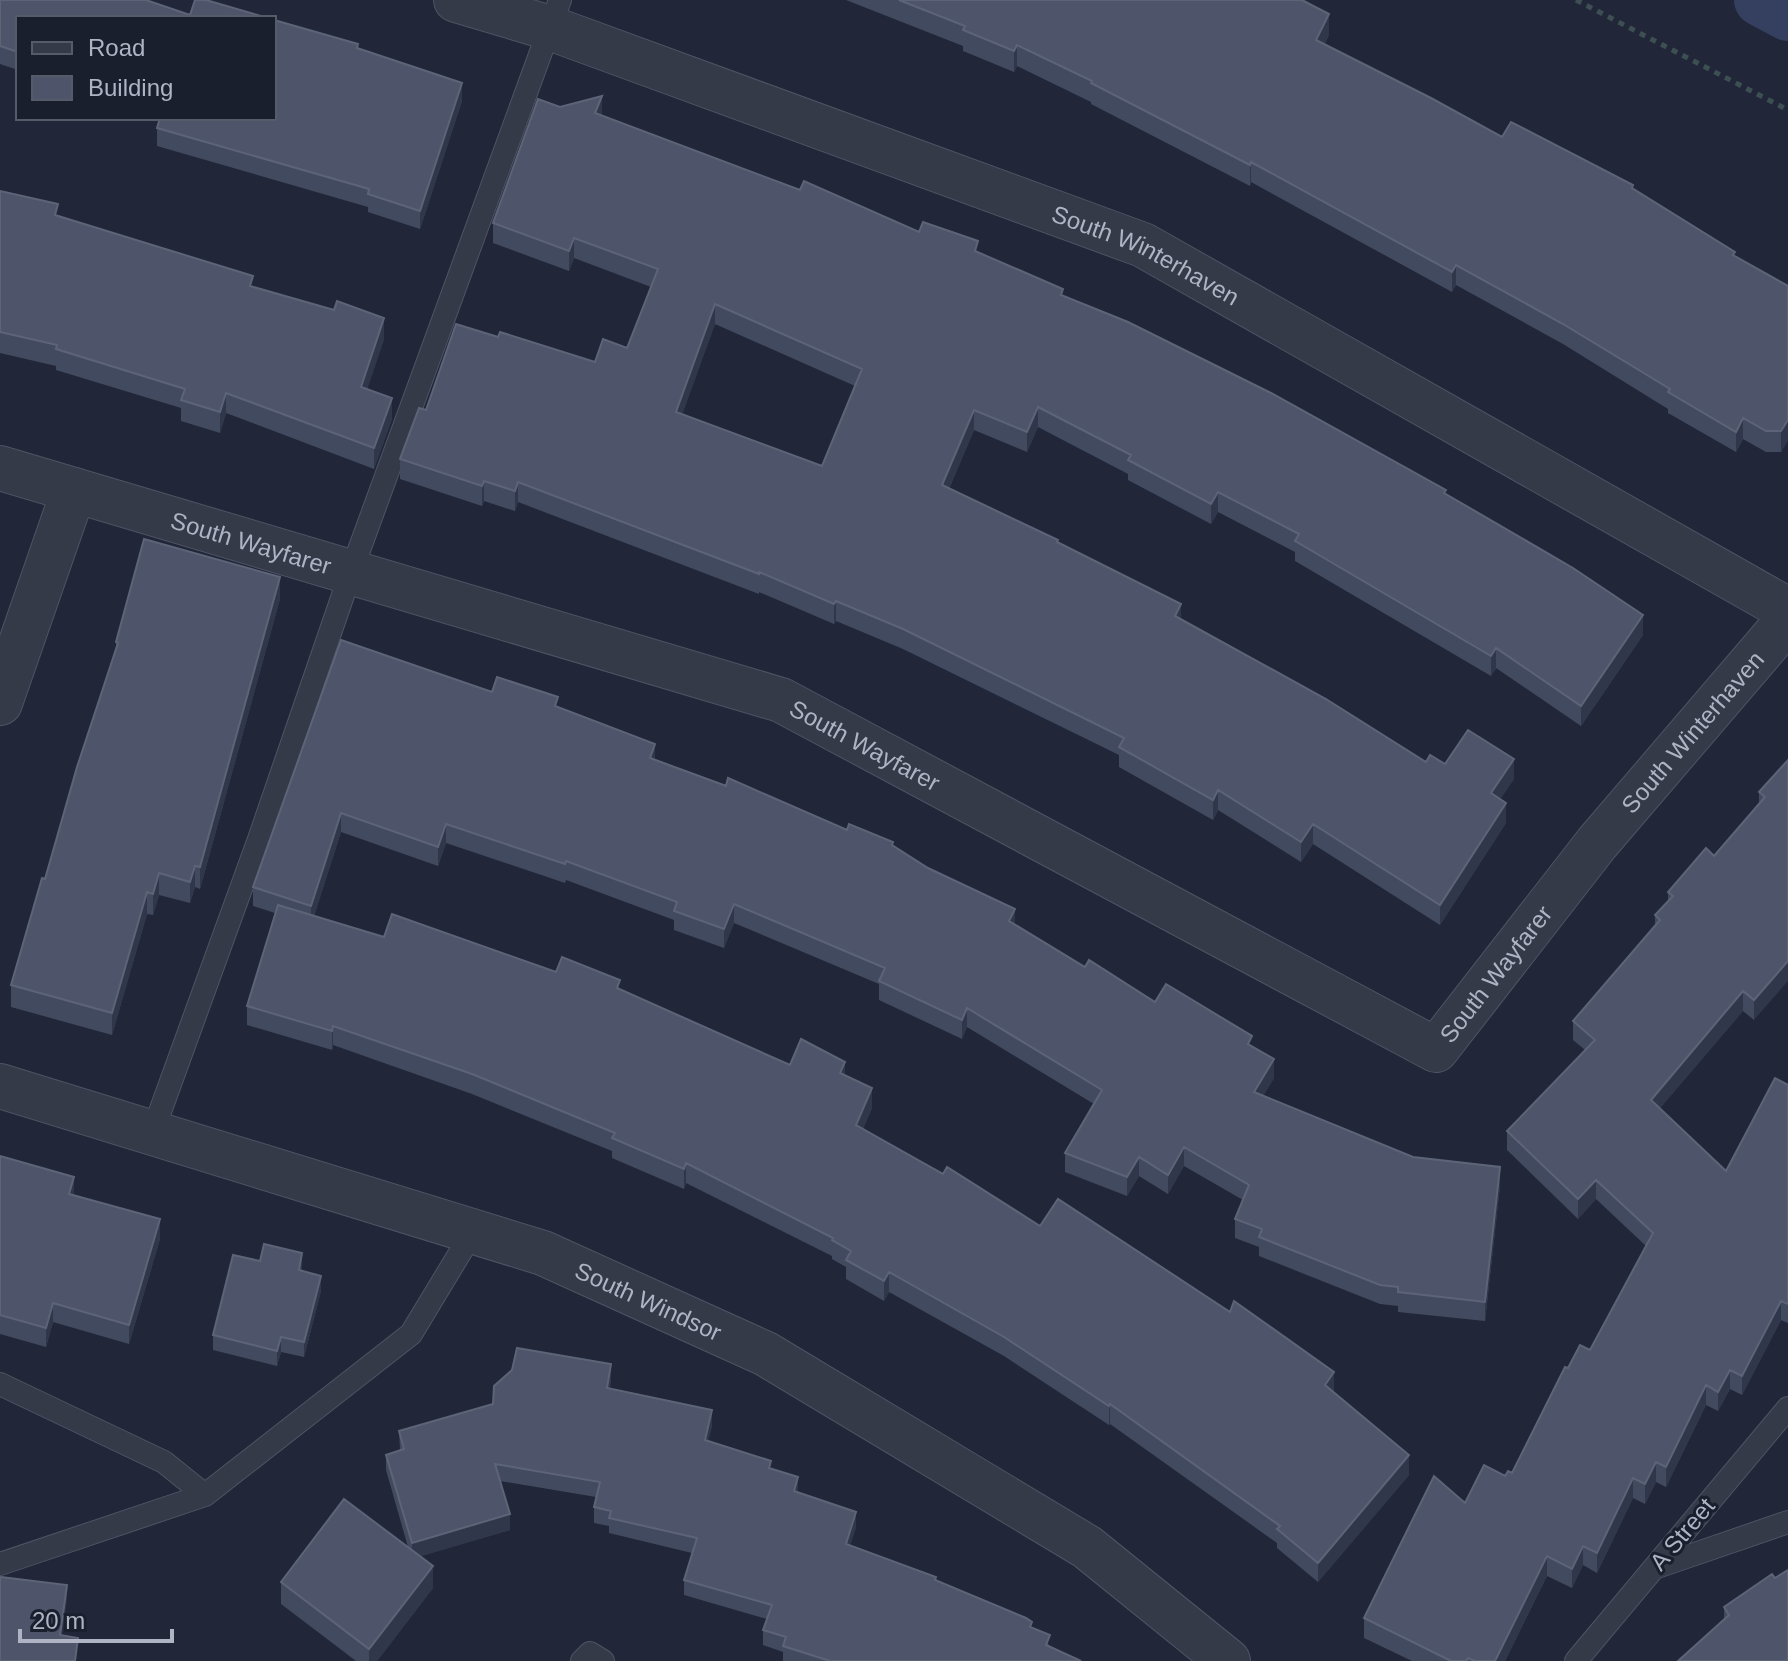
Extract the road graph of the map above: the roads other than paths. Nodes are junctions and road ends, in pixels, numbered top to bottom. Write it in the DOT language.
graph roads {
  1 [pos="456,0"];
  2 [pos="555,14"];
  3 [pos="0,468"];
  4 [pos="74,490"];
  5 [pos="351,572"];
  6 [pos="1788,610"];
  7 [pos="1788,620"];
  8 [pos="0,703"];
  9 [pos="1597,843"];
  10 [pos="0,1086"];
  11 [pos="153,1131"];
  12 [pos="472,1233"];
  13 [pos="0,1384"];
  14 [pos="1788,1408"];
  15 [pos="205,1495"];
  16 [pos="1788,1522"];
  17 [pos="0,1564"];
  18 [pos="1654,1568"];
  19 [pos="582,1661"];
  20 [pos="603,1661"];
  21 [pos="1228,1661"];
  22 [pos="1576,1661"];
  1 -- 2 [label="street, South Winterhaven"];
  2 -- 5 [label="lane"];
  2 -- 6 [label="street, South Winterhaven"];
  3 -- 4 [label="street, South Wayfarer"];
  4 -- 5 [label="street, South Wayfarer"];
  4 -- 8 [label="street"];
  5 -- 9 [label="street, South Wayfarer"];
  5 -- 11 [label="lane"];
  7 -- 9 [label="street, South Winterhaven"];
  10 -- 11 [label="street, South Windsor"];
  11 -- 12 [label="street, South Windsor"];
  12 -- 15 [label="lane"];
  12 -- 21 [label="street, South Windsor"];
  13 -- 15 [label="lane"];
  14 -- 18 [label="lane, A Street"];
  15 -- 17 [label="lane"];
  16 -- 18 [label="lane"];
  18 -- 22 [label="lane, A Street"];
  19 -- 20 [label="lane"];
}
